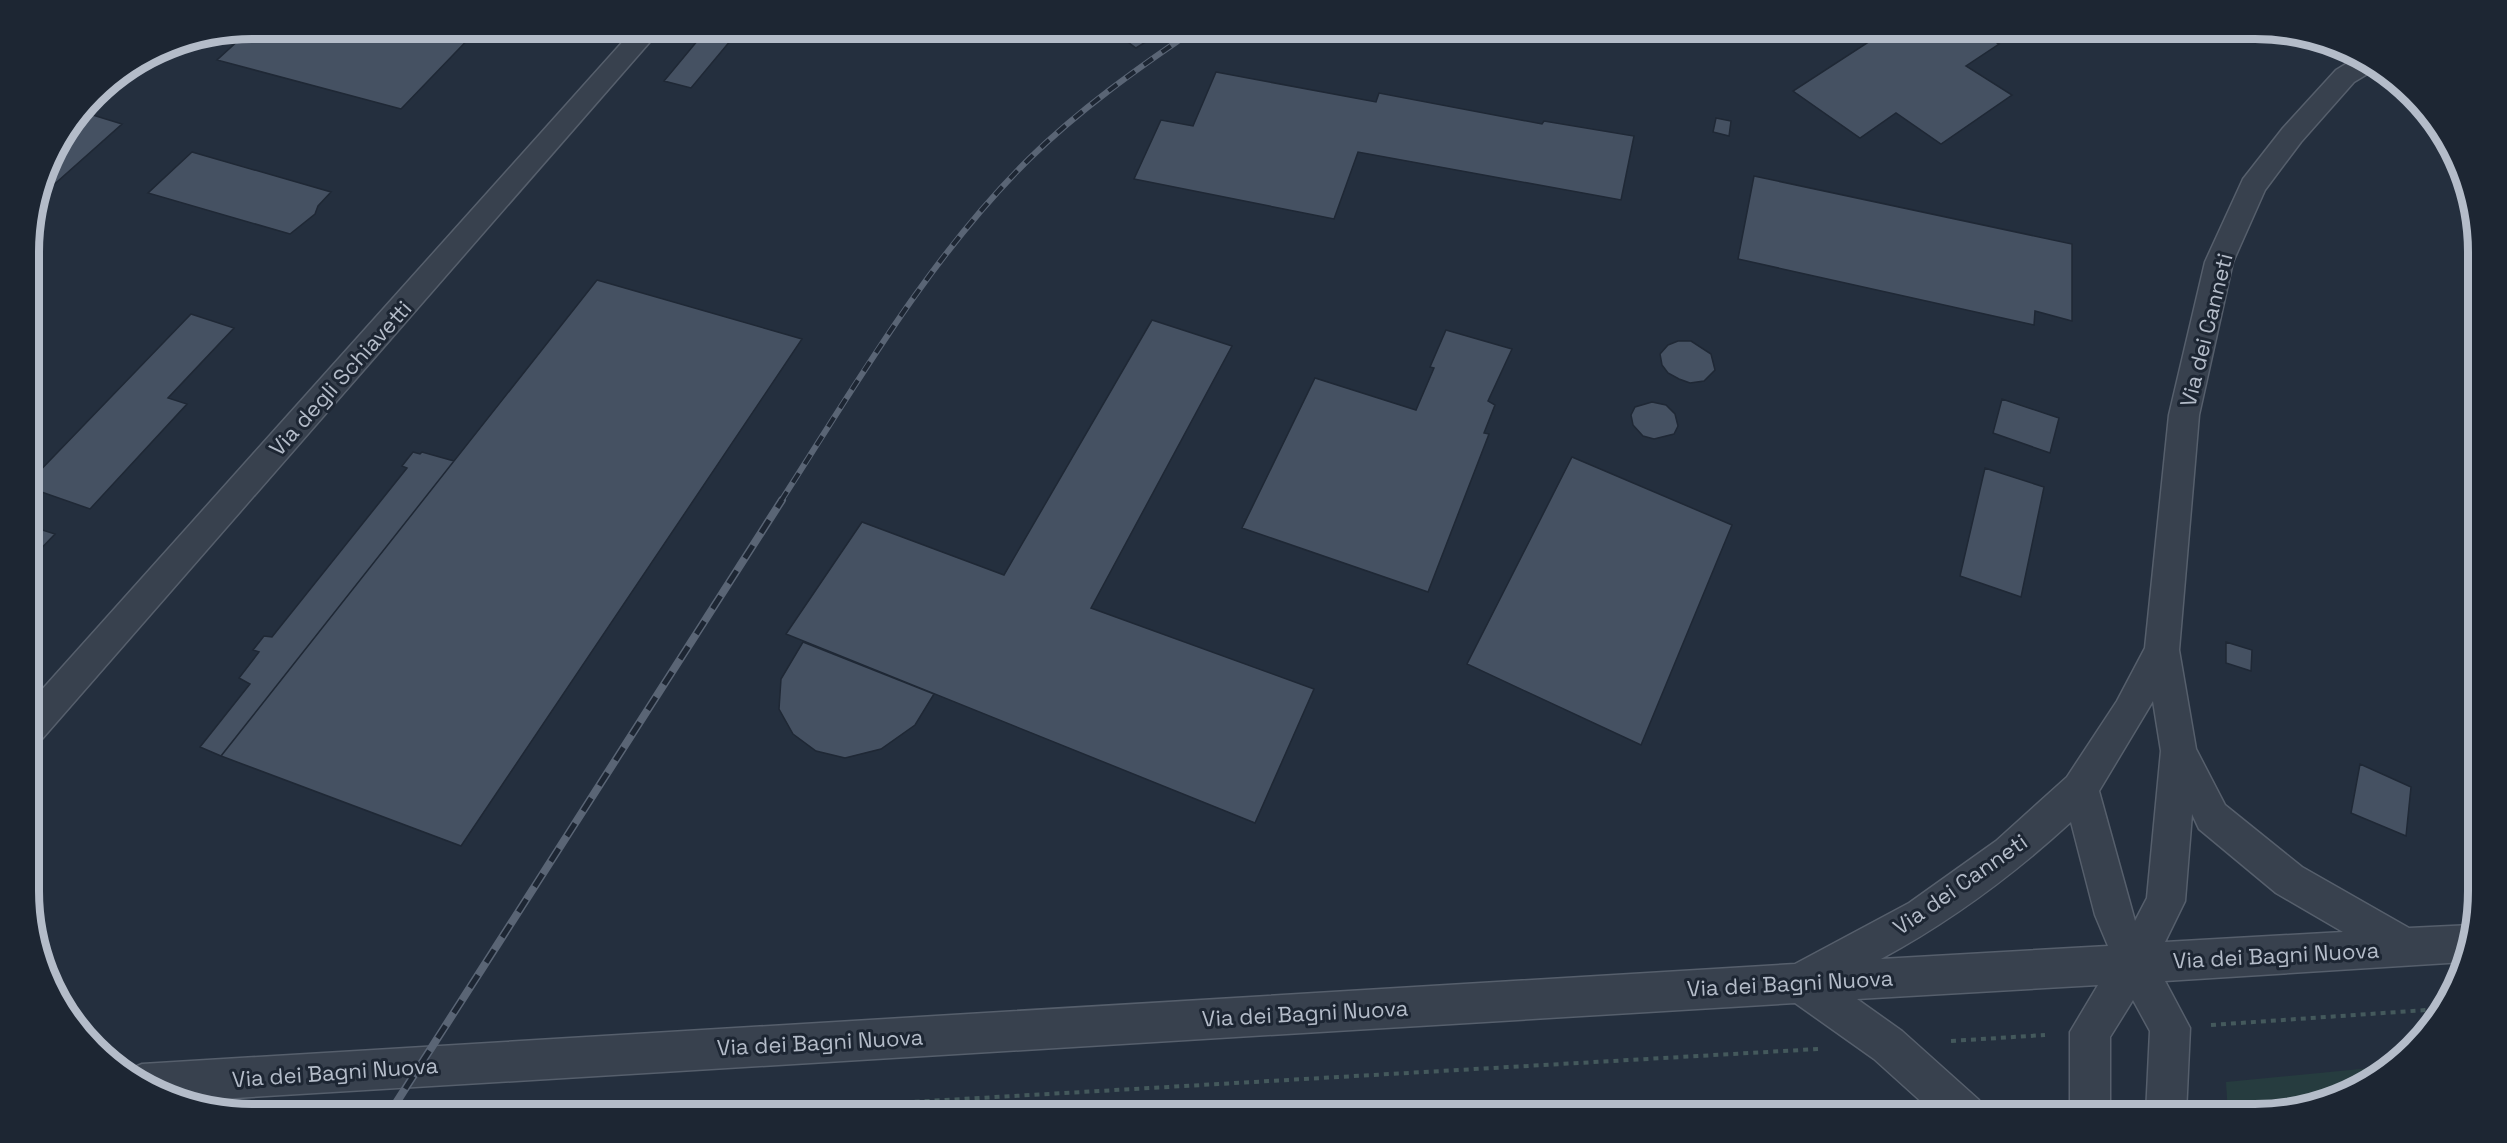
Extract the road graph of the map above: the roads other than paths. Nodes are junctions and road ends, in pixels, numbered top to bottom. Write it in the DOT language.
graph roads {
  1 [pos="640,39"];
  2 [pos="2360,67"];
  3 [pos="2162,650"];
  4 [pos="39,718"];
  5 [pos="2179,752"];
  6 [pos="2080,789"];
  7 [pos="2462,942"];
  8 [pos="2406,947"];
  9 [pos="2134,963"];
  10 [pos="1800,982"];
  11 [pos="160,1083"];
  12 [pos="1954,1104"];
  13 [pos="2090,1104"];
  14 [pos="2166,1104"];
  1 -- 4 [label="street, Via degli Schiavetti"];
  2 -- 3 [label="street, Via dei Canneti"];
  3 -- 5 [label="street, Via dei Canneti"];
  3 -- 6 [label="street, Via dei Canneti"];
  5 -- 8 [label="street, Via dei Canneti"];
  5 -- 9 [label="street, Via dei Canneti"];
  6 -- 9 [label="street"];
  6 -- 10 [label="street, Via dei Canneti"];
  7 -- 8 [label="street, Via dei Bagni Nuova"];
  8 -- 9 [label="street, Via dei Bagni Nuova"];
  9 -- 10 [label="street, Via dei Bagni Nuova"];
  9 -- 13 [label="street, Via dei Canneti"];
  9 -- 14 [label="street"];
  10 -- 11 [label="street, Via dei Bagni Nuova"];
  10 -- 12 [label="street"];
}
